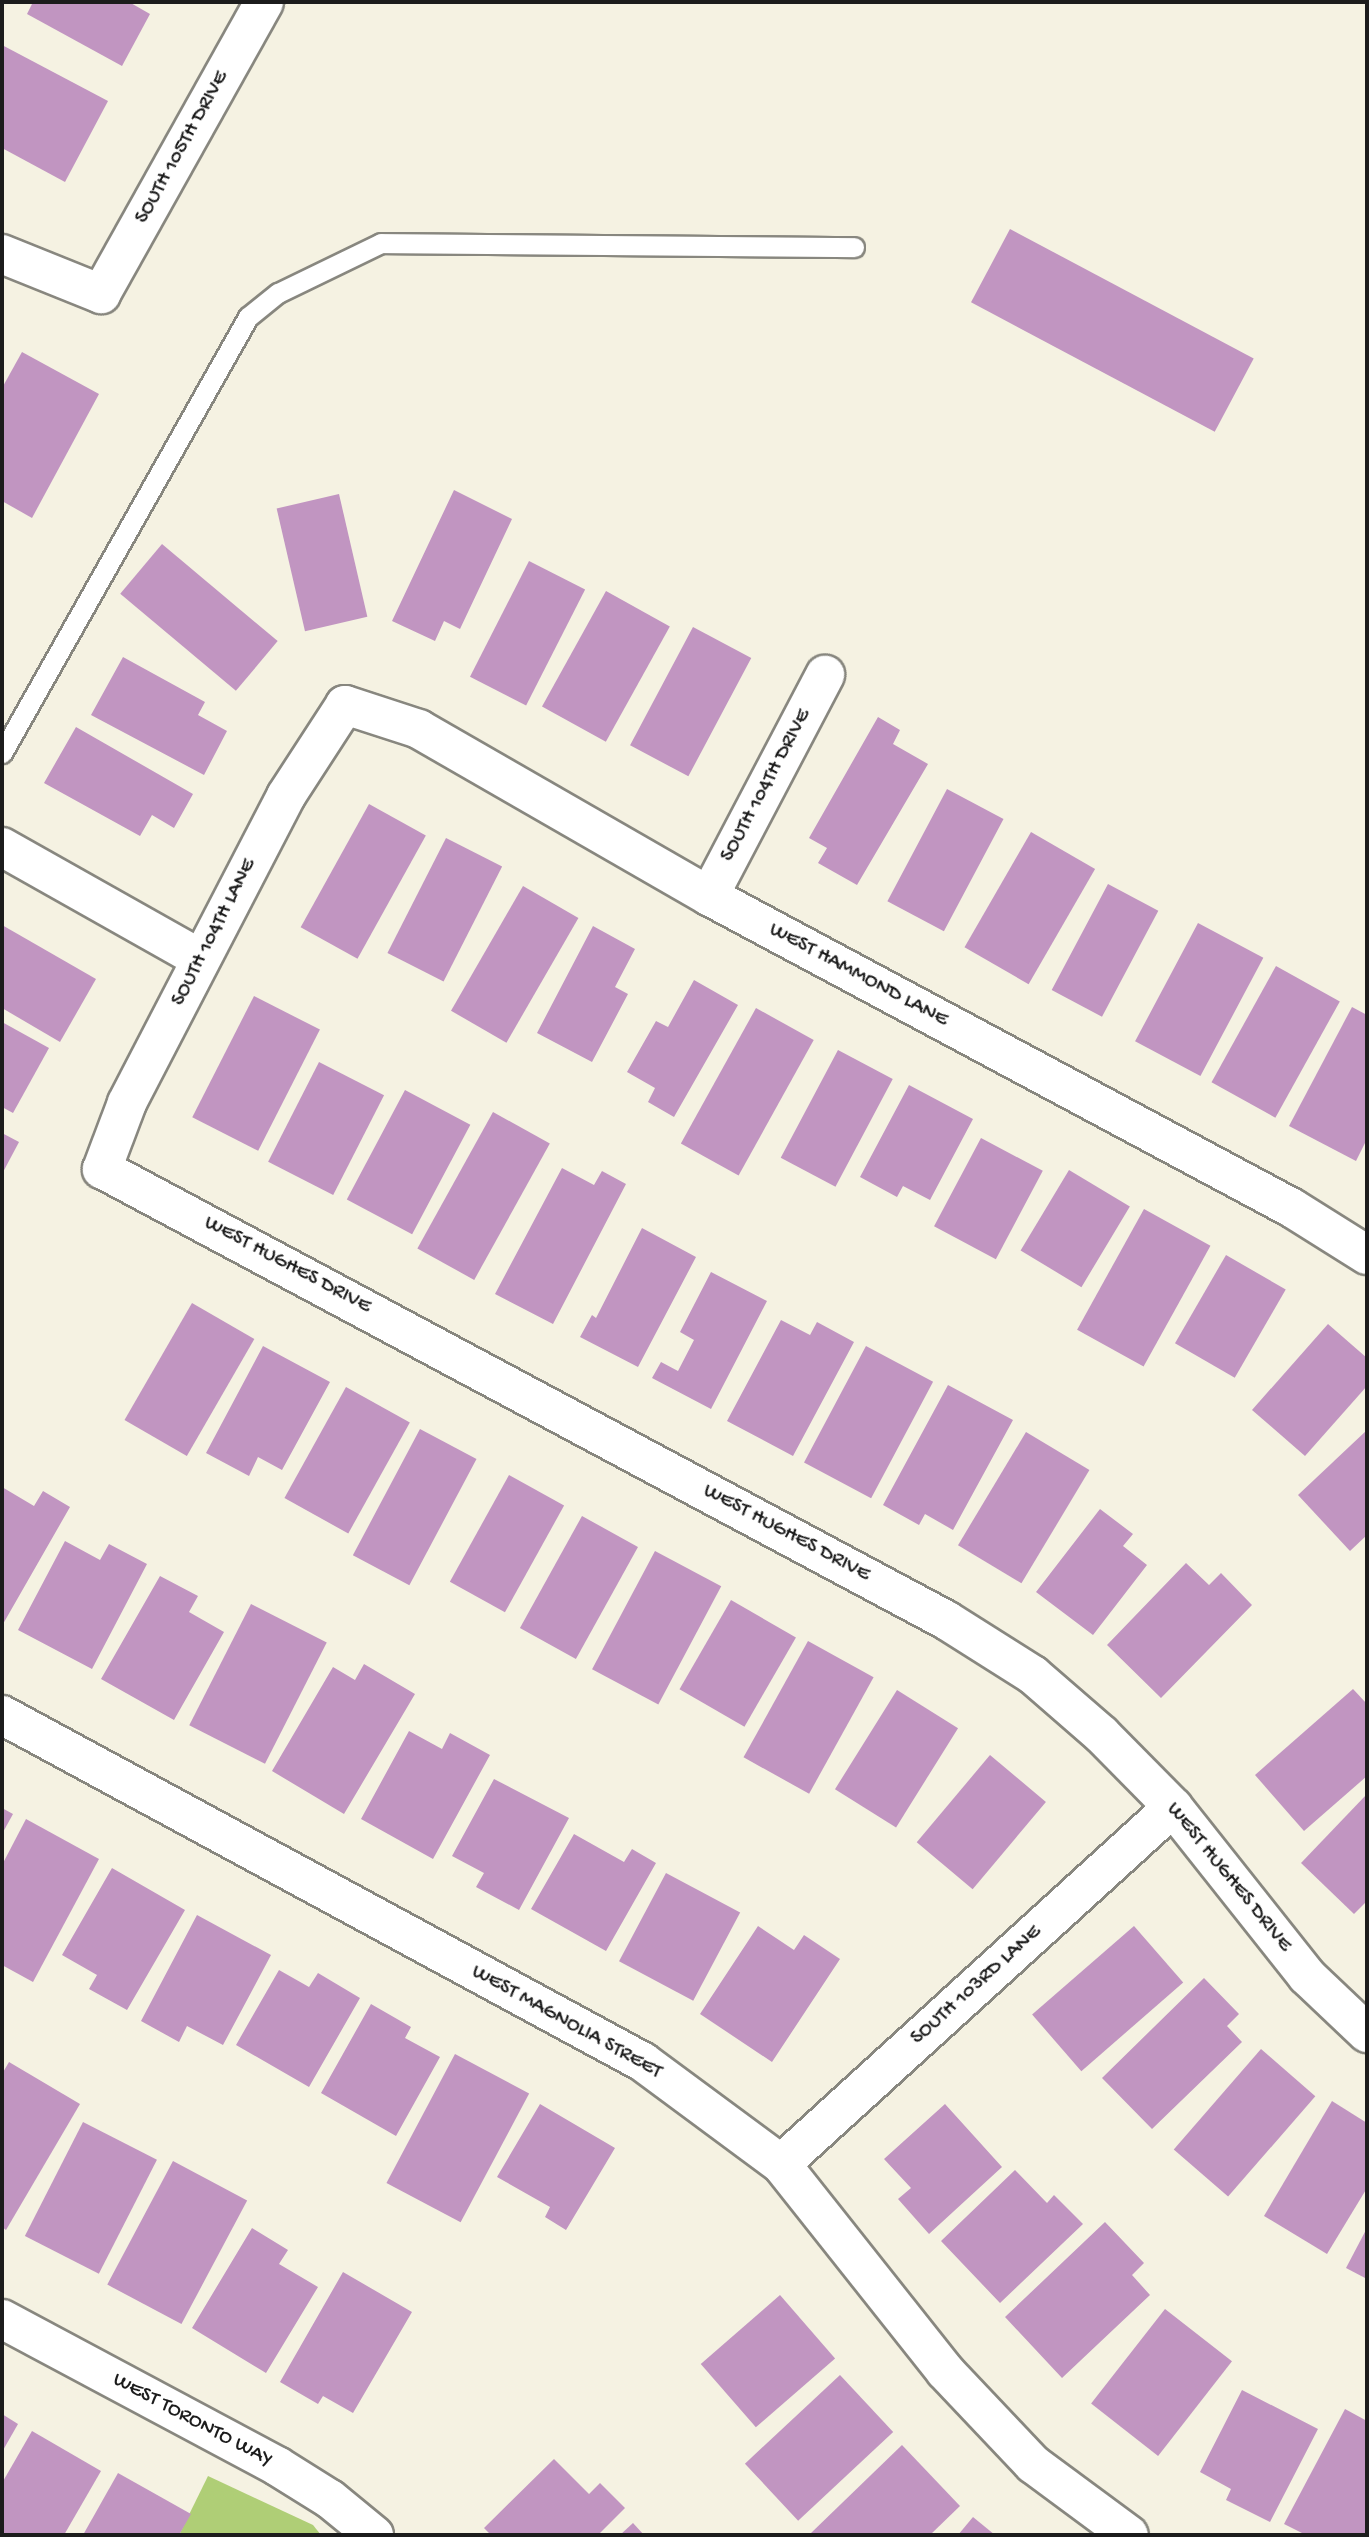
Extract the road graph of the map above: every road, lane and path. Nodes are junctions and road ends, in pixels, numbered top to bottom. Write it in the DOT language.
graph roads {
  1 [pos="264,2"];
  2 [pos="854,247"];
  3 [pos="2,254"];
  4 [pos="825,675"];
  5 [pos="345,705"];
  6 [pos="2,753"];
  7 [pos="2,847"];
  8 [pos="709,896"];
  9 [pos="201,959"];
  10 [pos="102,1169"];
  11 [pos="1367,1255"];
  12 [pos="2,1715"];
  13 [pos="1173,1807"];
  14 [pos="1367,2033"];
  15 [pos="780,2164"];
  16 [pos="2,2319"];
  17 [pos="374,2535"];
  18 [pos="1129,2535"];
  1 -- 3 [label="street, SOUTH 105TH DRIVE"];
  2 -- 6 [label="lane"];
  4 -- 8 [label="street, SOUTH 104TH DRIVE"];
  5 -- 8 [label="street, WEST HAMMOND LANE"];
  5 -- 9 [label="street, SOUTH 104TH LANE"];
  7 -- 9 [label="street"];
  8 -- 11 [label="street, WEST HAMMOND LANE"];
  9 -- 10 [label="street, SOUTH 104TH LANE"];
  10 -- 13 [label="street, WEST HUGHES DRIVE"];
  12 -- 15 [label="street, WEST MAGNOLIA STREET"];
  13 -- 14 [label="street, WEST HUGHES DRIVE"];
  13 -- 15 [label="street, SOUTH 103RD LANE"];
  15 -- 18 [label="street, WEST MAGNOLIA STREET"];
  16 -- 17 [label="street, WEST TORONTO WAY"];
}
